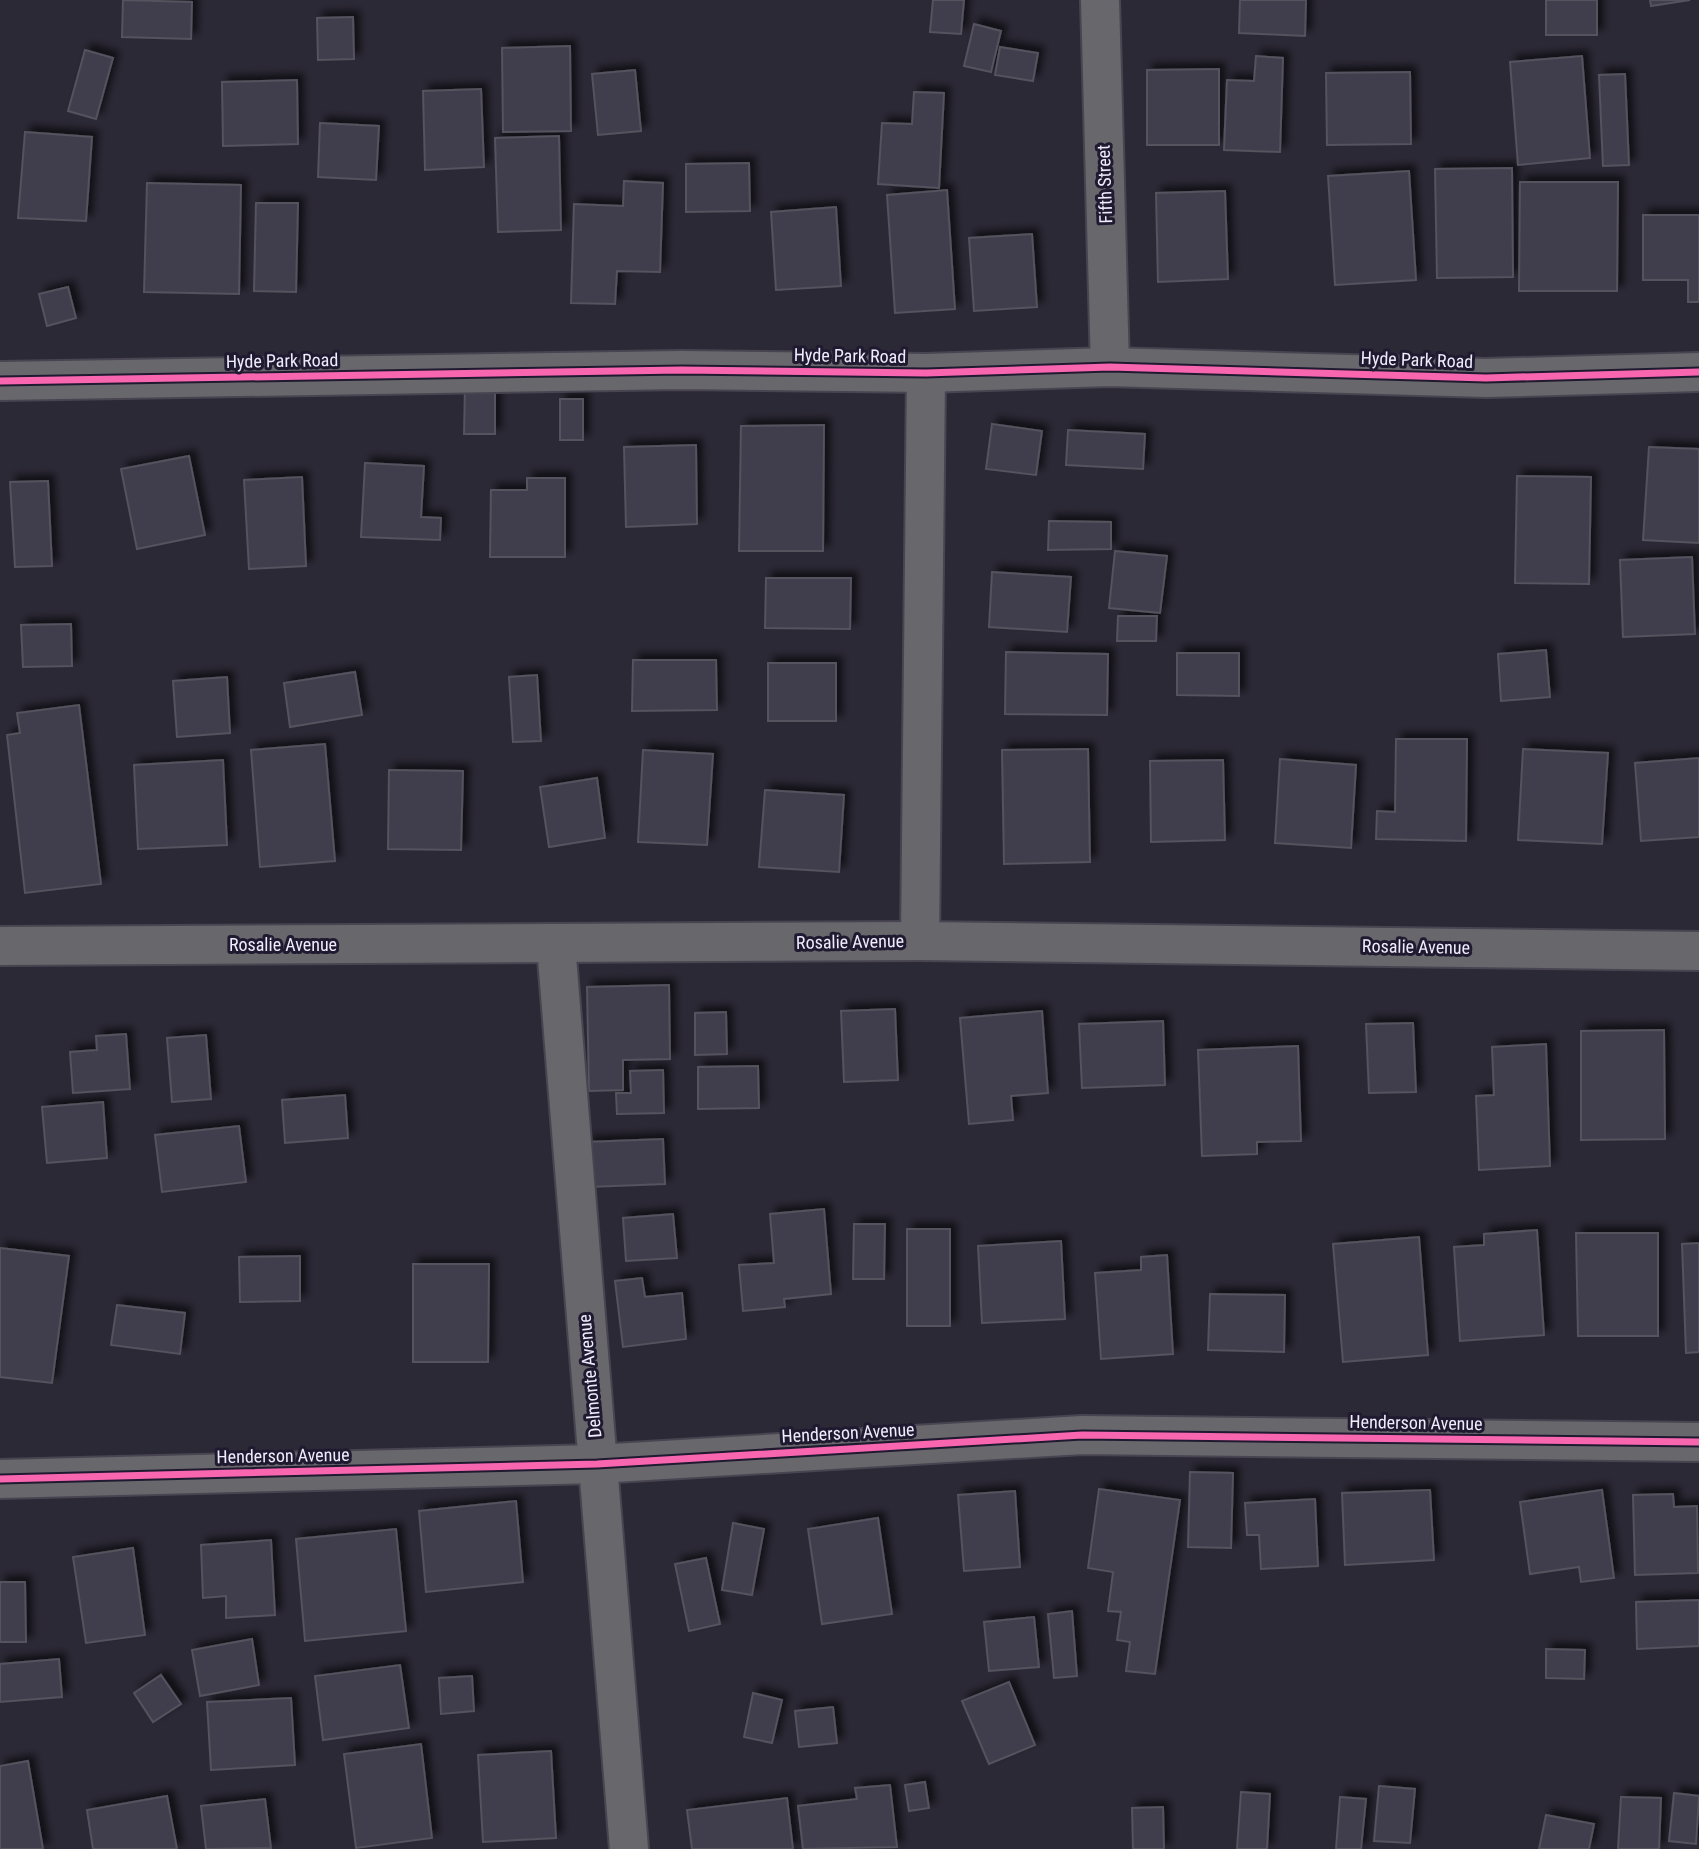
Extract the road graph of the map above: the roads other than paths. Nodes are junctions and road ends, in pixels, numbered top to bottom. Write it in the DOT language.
graph roads {
  1 [pos="1101,0"];
  2 [pos="1110,367"];
  3 [pos="1699,372"];
  4 [pos="926,373"];
  5 [pos="0,381"];
  6 [pos="920,941"];
  7 [pos="556,945"];
  8 [pos="0,946"];
  9 [pos="1699,951"];
  10 [pos="1699,1442"];
  11 [pos="597,1464"];
  12 [pos="0,1479"];
  13 [pos="629,1849"];
  1 -- 2 [label="street, Fifth Street"];
  2 -- 3 [label="street, Hyde Park Road"];
  2 -- 4 [label="street, Hyde Park Road"];
  4 -- 5 [label="street, Hyde Park Road"];
  4 -- 6 [label="street"];
  6 -- 7 [label="street, Rosalie Avenue"];
  6 -- 9 [label="street, Rosalie Avenue"];
  7 -- 8 [label="street, Rosalie Avenue"];
  7 -- 11 [label="street, Delmonte Avenue"];
  10 -- 11 [label="street, Henderson Avenue"];
  11 -- 12 [label="street, Henderson Avenue"];
  11 -- 13 [label="street, Delmonte Avenue"];
}
